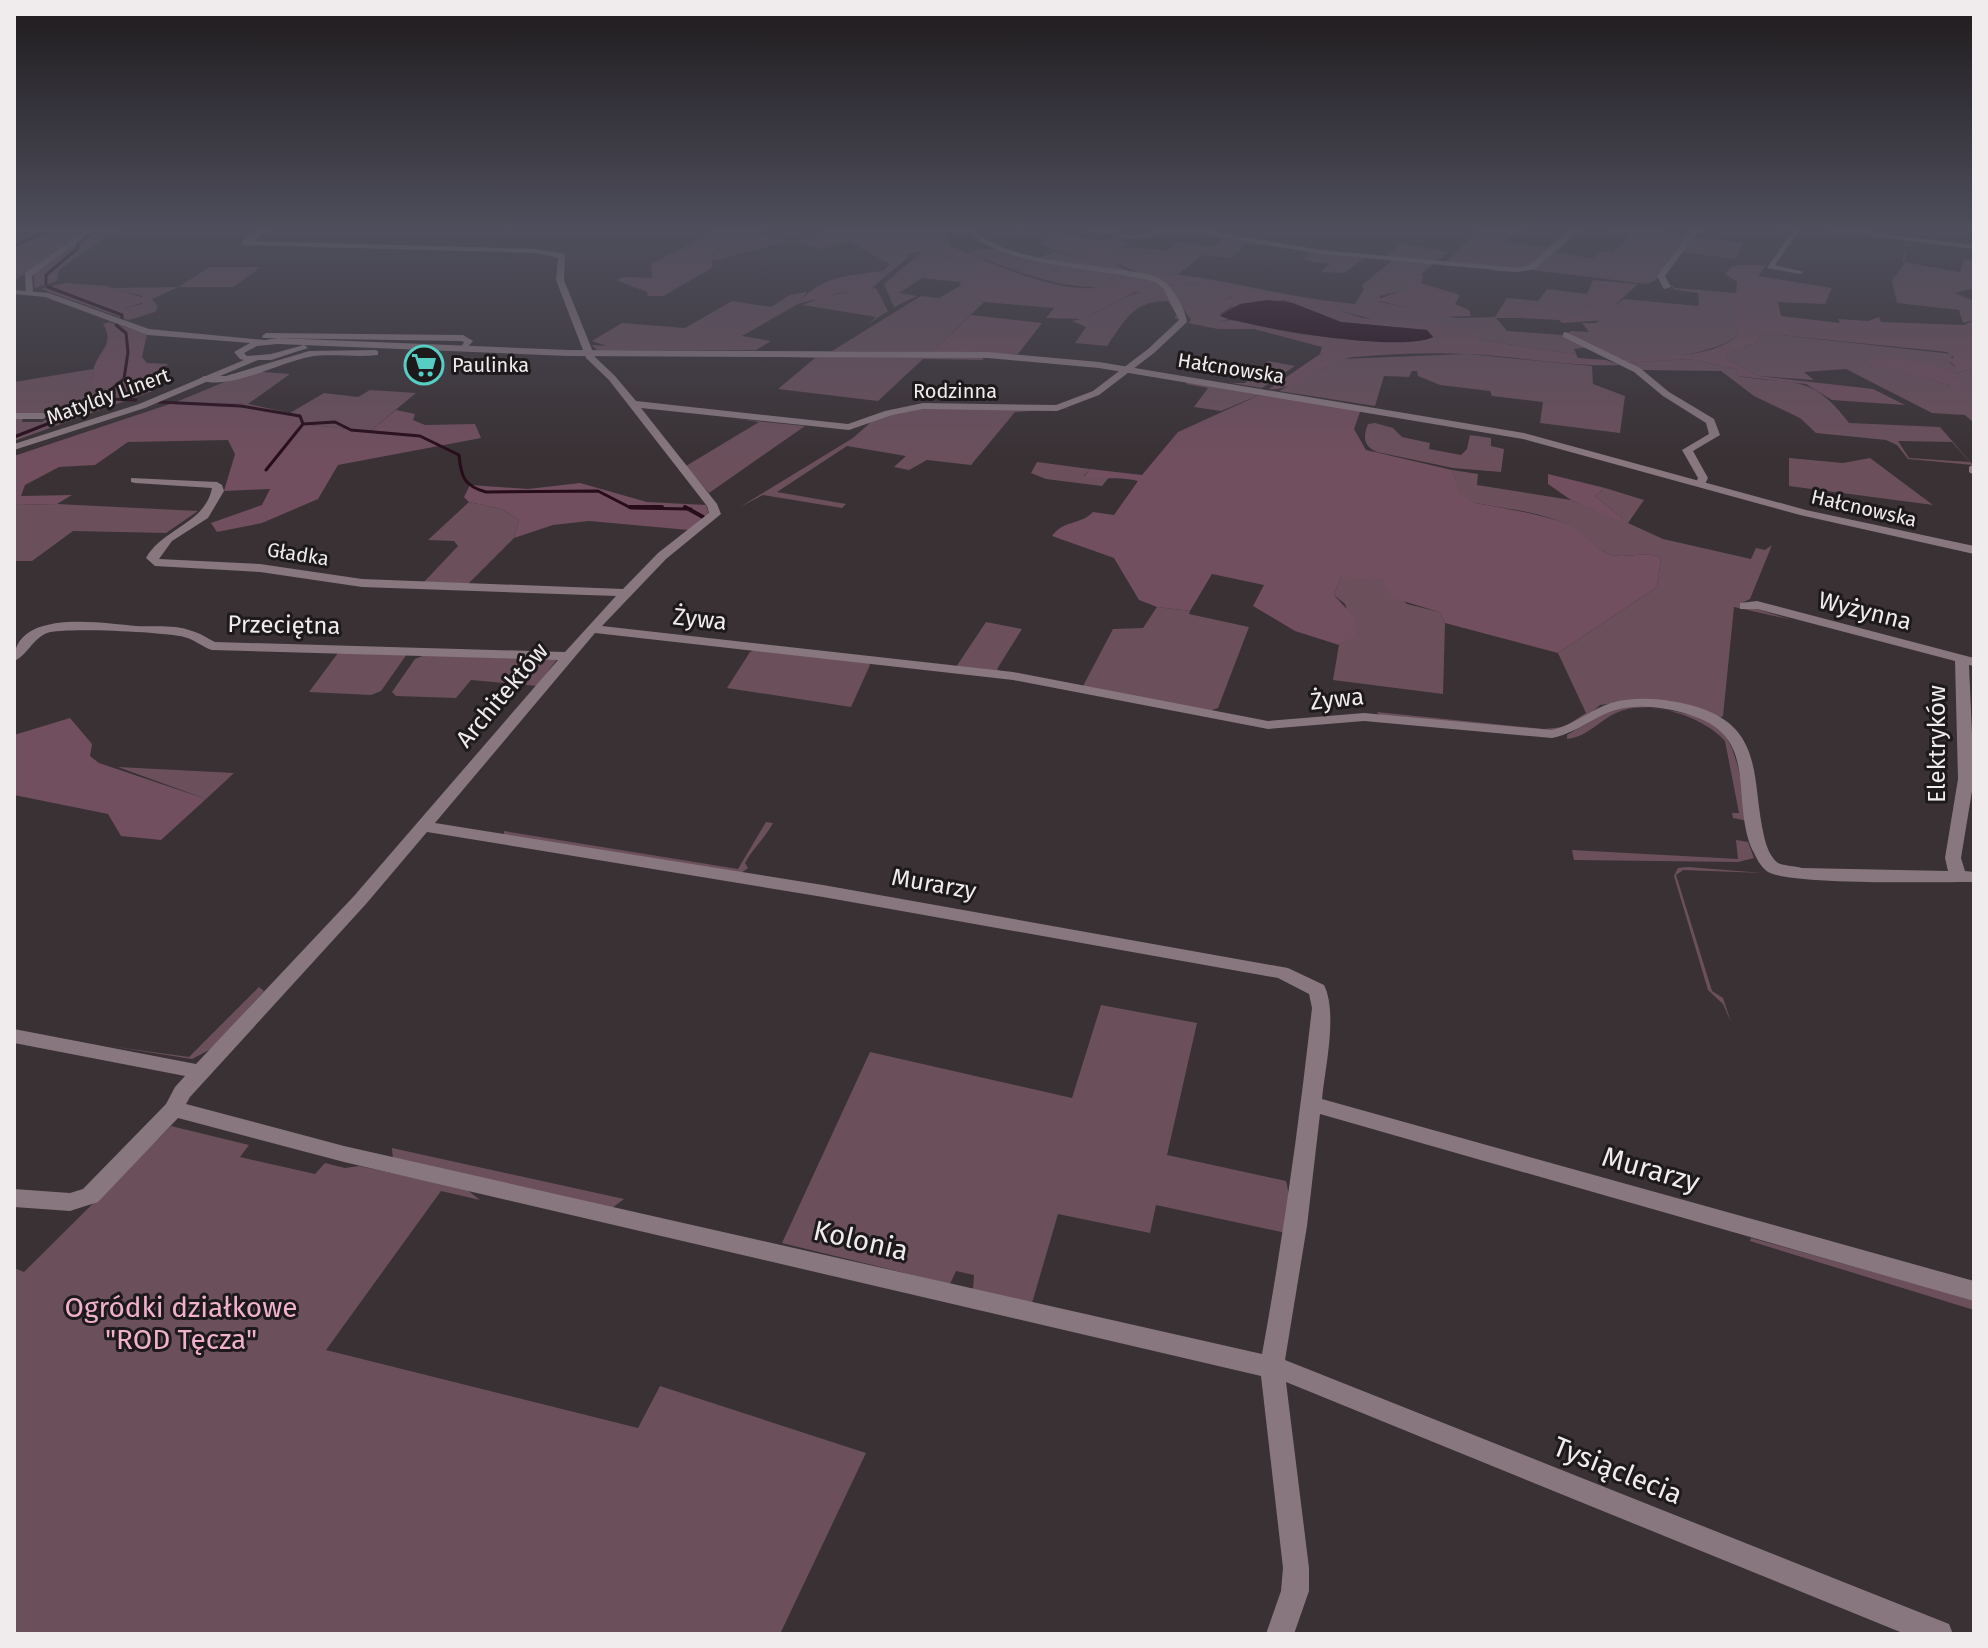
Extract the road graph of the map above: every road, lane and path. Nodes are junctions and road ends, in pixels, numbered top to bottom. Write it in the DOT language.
graph roads {
  1 [pos="64,304"];
  2 [pos="569,304"];
  3 [pos="1175,304"];
  4 [pos="1566,335"];
  5 [pos="220,336"];
  6 [pos="265,339"];
  7 [pos="466,346"];
  8 [pos="290,348"];
  9 [pos="245,352"];
  10 [pos="375,353"];
  11 [pos="589,353"];
  12 [pos="256,358"];
  13 [pos="1128,369"];
  14 [pos="209,377"];
  15 [pos="633,404"];
  16 [pos="14,416"];
  17 [pos="43,416"];
  18 [pos="14,447"];
  19 [pos="135,480"];
  20 [pos="1700,484"];
  21 [pos="1974,550"];
  22 [pos="626,593"];
  23 [pos="1745,606"];
  24 [pos="592,629"];
  25 [pos="568,656"];
  26 [pos="14,657"];
  27 [pos="1968,661"];
  28 [pos="424,826"];
  29 [pos="1966,876"];
  30 [pos="14,1036"];
  31 [pos="200,1072"];
  32 [pos="1311,1104"];
  33 [pos="174,1109"];
  34 [pos="14,1198"];
  35 [pos="1974,1291"];
  36 [pos="1272,1368"];
  37 [pos="1280,1634"];
  38 [pos="1939,1634"];
  1 -- 5 [label="street, Hałcnowska"];
  2 -- 11 [label="street, Architektów"];
  3 -- 13 [label="street, Rodzinna"];
  4 -- 20 [label="street"];
  5 -- 6 [label="street, Hałcnowska"];
  5 -- 9 [label="street, Hałcnowska"];
  6 -- 7 [label="street, Hałcnowska"];
  6 -- 8 [label="street"];
  6 -- 9 [label="street"];
  7 -- 8 [label="street, Hałcnowska"];
  7 -- 11 [label="street, Hałcnowska"];
  8 -- 12 [label="street"];
  9 -- 12 [label="street, Hałcnowska"];
  9 -- 14 [label="street, Matyldy Linert"];
  10 -- 14 [label="street"];
  11 -- 13 [label="street, Hałcnowska"];
  11 -- 15 [label="street, Architektów"];
  12 -- 14 [label="street, Matyldy Linert"];
  13 -- 15 [label="street, Rodzinna"];
  13 -- 20 [label="street, Hałcnowska"];
  14 -- 18 [label="street, Matyldy Linert"];
  15 -- 22 [label="street, Architektów"];
  16 -- 17 [label="street"];
  19 -- 22 [label="street, Gładka"];
  20 -- 21 [label="street, Hałcnowska"];
  22 -- 24 [label="street, Architektów"];
  23 -- 27 [label="street, Wyżynna"];
  24 -- 25 [label="street, Architektów"];
  24 -- 29 [label="street, Żywa"];
  25 -- 26 [label="street, Przeciętna"];
  25 -- 28 [label="street, Architektów"];
  27 -- 29 [label="street, Elektryków"];
  28 -- 31 [label="street, Architektów"];
  28 -- 32 [label="street, Murarzy"];
  30 -- 31 [label="street"];
  31 -- 33 [label="street, Architektów"];
  32 -- 35 [label="street, Murarzy"];
  32 -- 36 [label="street, Murarzy"];
  33 -- 34 [label="street, Architektów"];
  33 -- 36 [label="street, Kolonia"];
  36 -- 37 [label="street"];
  36 -- 38 [label="street, Tysiąclecia"];
}
